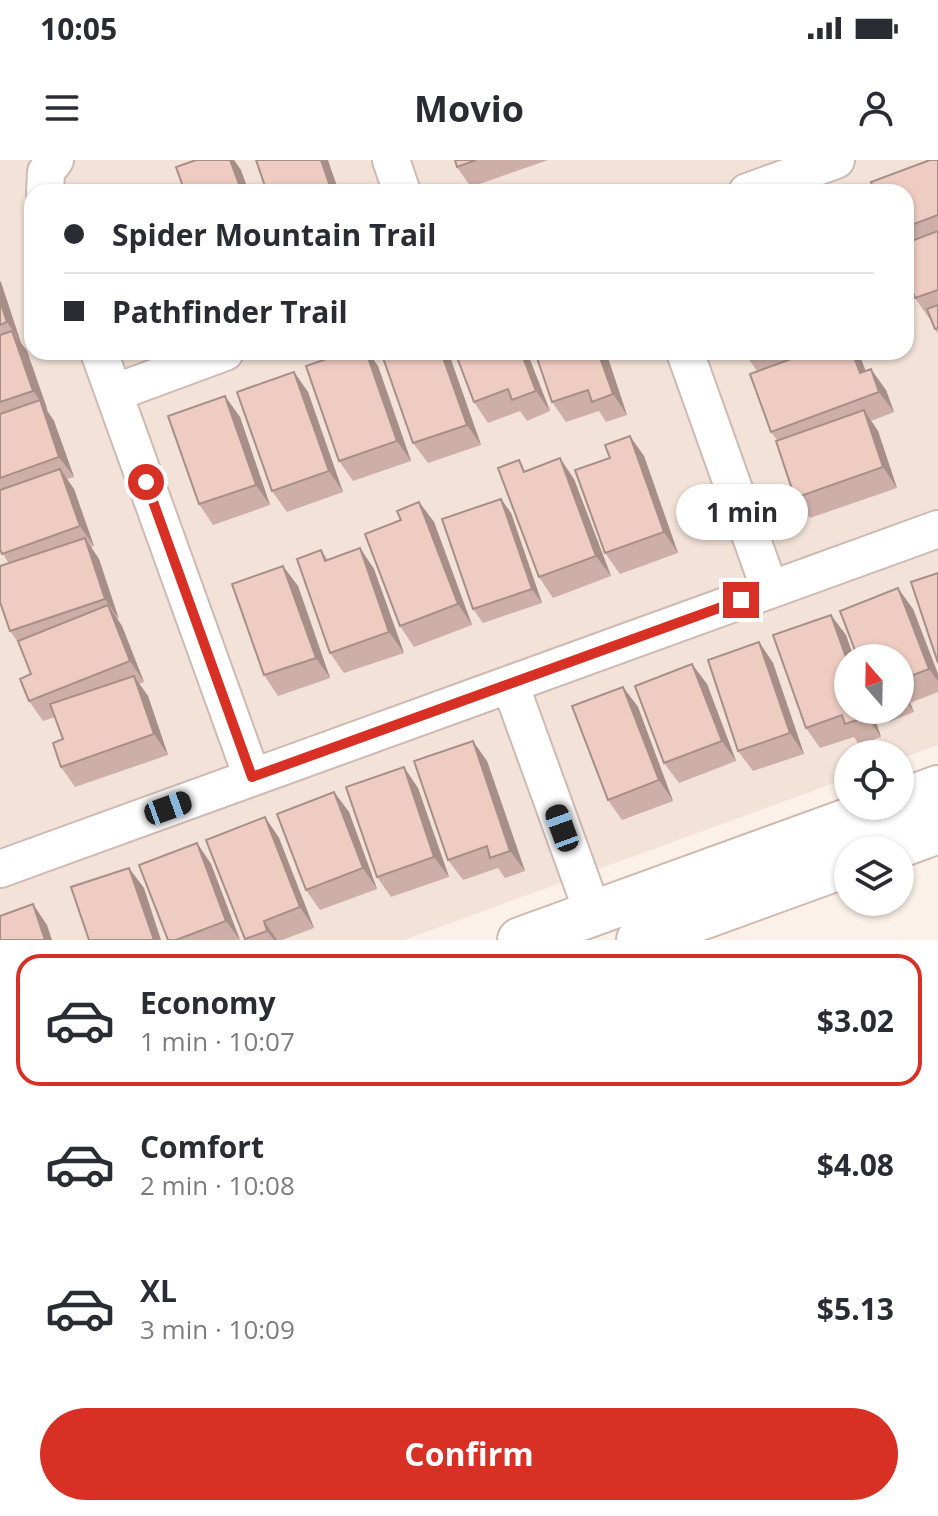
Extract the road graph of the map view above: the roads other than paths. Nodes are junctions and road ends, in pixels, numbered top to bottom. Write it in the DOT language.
graph roads {
  1 [pos="55,160"];
  2 [pos="391,160"];
  3 [pos="836,160"];
  4 [pos="45,184"];
  5 [pos="399,184"];
  6 [pos="769,184"];
  7 [pos="102,360"];
  8 [pos="203,360"];
  9 [pos="688,360"];
  10 [pos="114,393"];
  11 [pos="938,529"];
  12 [pos="770,590"];
  13 [pos="510,684"];
  14 [pos="252,777"];
  15 [pos="938,788"];
  16 [pos="914,797"];
  17 [pos="850,820"];
  18 [pos="938,831"];
  19 [pos="914,840"];
  20 [pos="0,869"];
  21 [pos="834,869"];
  22 [pos="593,913"];
  23 [pos="520,940"];
  24 [pos="639,940"];
  1 -- 4 [label="street"];
  2 -- 5 [label="street"];
  3 -- 6 [label="street"];
  7 -- 10 [label="street"];
  8 -- 10 [label="street"];
  9 -- 12 [label="street"];
  10 -- 14 [label="street"];
  11 -- 12 [label="street"];
  12 -- 13 [label="street"];
  13 -- 14 [label="street"];
  13 -- 22 [label="street"];
  14 -- 20 [label="street"];
  15 -- 16 [label="main road"];
  17 -- 22 [label="main road"];
  18 -- 19 [label="main road"];
  21 -- 24 [label="main road"];
  22 -- 23 [label="main road"];
}
